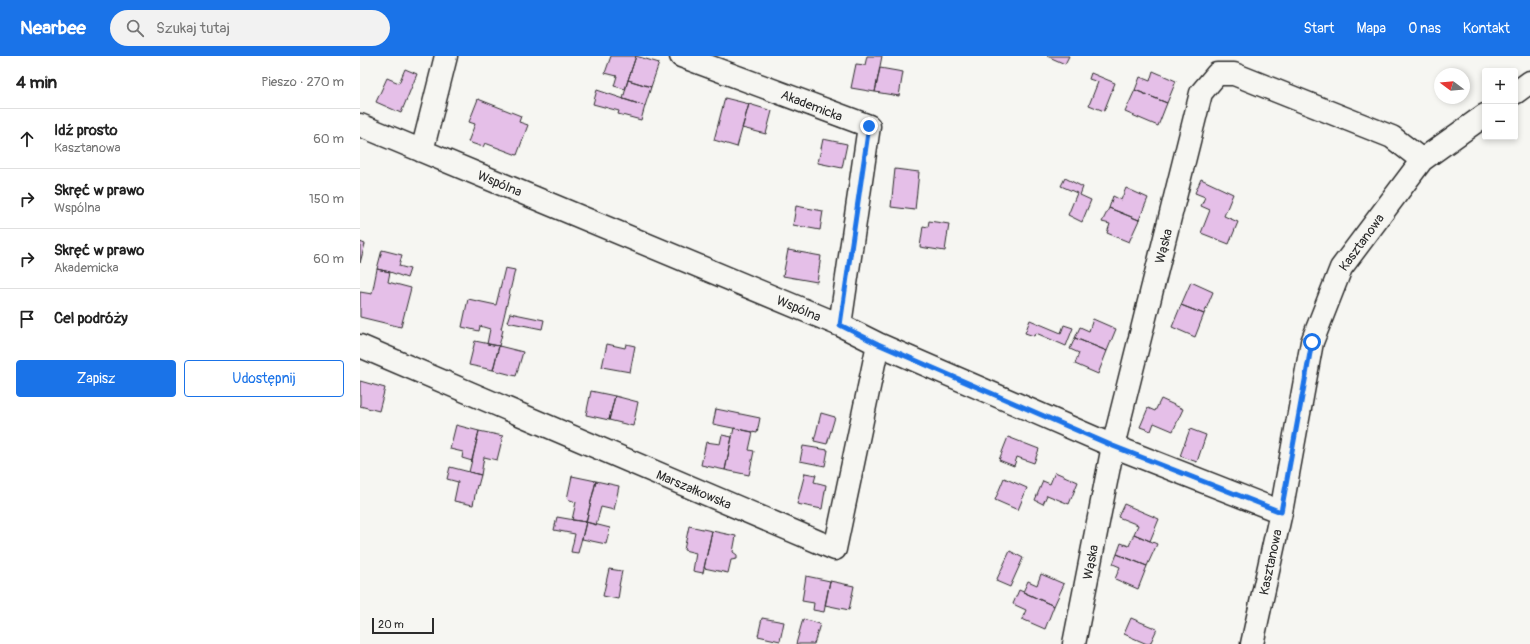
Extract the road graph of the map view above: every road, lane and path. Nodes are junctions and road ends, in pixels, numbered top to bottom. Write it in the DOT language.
graph roads {
  1 [pos="446,56"];
  2 [pos="681,56"];
  3 [pos="1530,82"];
  4 [pos="1518,91"];
  5 [pos="1482,117"];
  6 [pos="360,125"];
  7 [pos="422,151"];
  8 [pos="1422,160"];
  9 [pos="840,325"];
  10 [pos="878,344"];
  11 [pos="360,346"];
  12 [pos="1113,446"];
  13 [pos="1281,512"];
  14 [pos="1074,644"];
  15 [pos="1252,644"];
  1 -- 7 [label="street"];
  2 -- 9 [label="street, Akademicka"];
  3 -- 4 [label="street"];
  5 -- 8 [label="street, Kasztanowa"];
  6 -- 7 [label="street, Wspólna"];
  7 -- 9 [label="street, Wspólna"];
  8 -- 12 [label="street, Wąska"];
  8 -- 13 [label="street, Kasztanowa"];
  9 -- 10 [label="street, Wspólna"];
  10 -- 11 [label="street, Marszałkowska"];
  10 -- 12 [label="street, Wspólna"];
  12 -- 13 [label="street, Wspólna"];
  12 -- 14 [label="street, Wąska"];
  13 -- 15 [label="street, Kasztanowa"];
}
